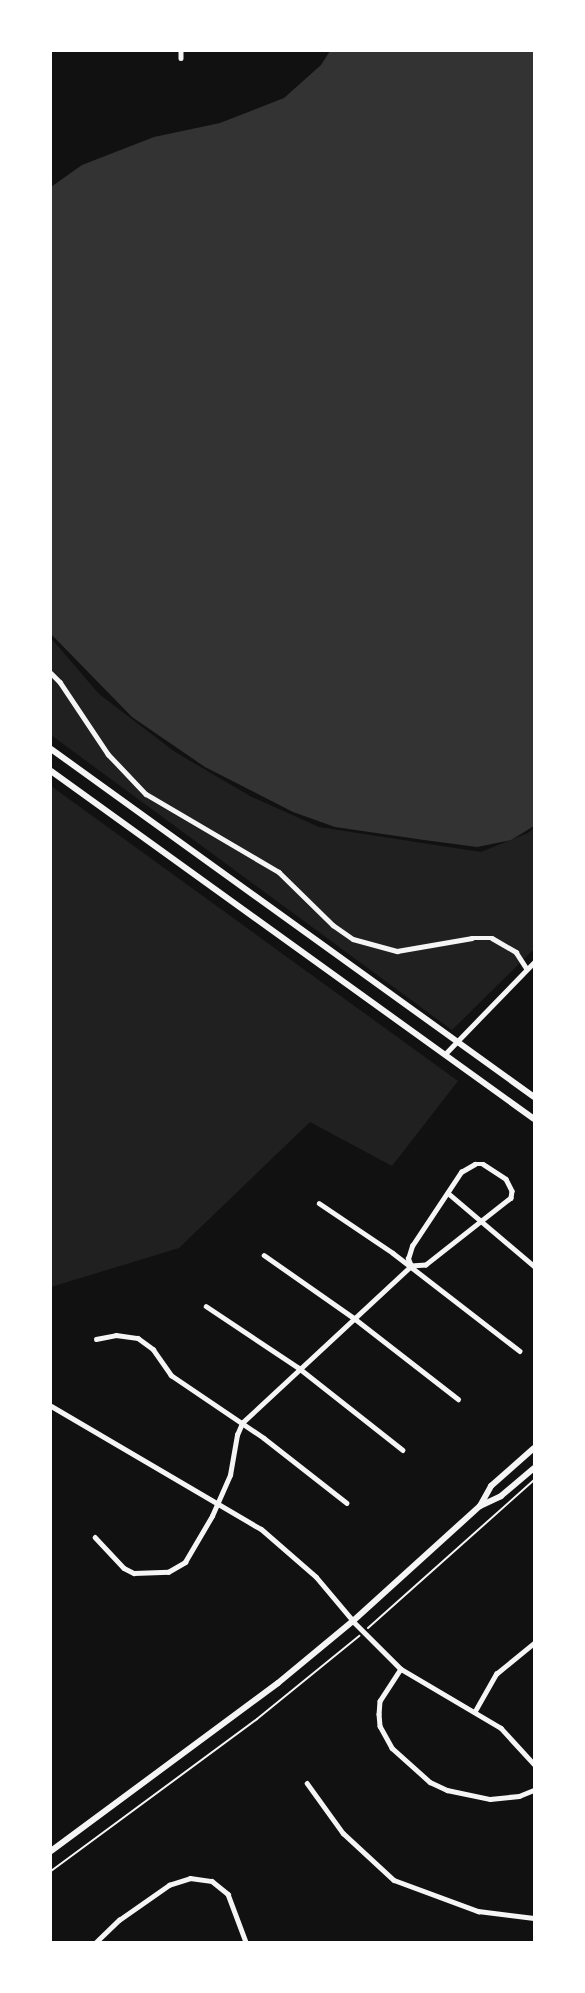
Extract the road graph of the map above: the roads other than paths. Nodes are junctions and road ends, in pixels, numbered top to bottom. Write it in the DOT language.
graph roads {
  1 [pos="181,51"];
  2 [pos="181,58"];
  3 [pos="51,673"];
  4 [pos="51,749"];
  5 [pos="51,771"];
  6 [pos="534,962"];
  7 [pos="527,969"];
  8 [pos="457,1041"];
  9 [pos="445,1054"];
  10 [pos="534,1097"];
  11 [pos="534,1119"];
  12 [pos="447,1193"];
  13 [pos="318,1203"];
  14 [pos="482,1222"];
  15 [pos="264,1255"];
  16 [pos="411,1266"];
  17 [pos="534,1266"];
  18 [pos="206,1306"];
  19 [pos="354,1318"];
  20 [pos="96,1339"];
  21 [pos="520,1351"];
  22 [pos="299,1368"];
  23 [pos="458,1399"];
  24 [pos="51,1406"];
  25 [pos="242,1423"];
  26 [pos="534,1448"];
  27 [pos="403,1450"];
  28 [pos="534,1468"];
  29 [pos="218,1502"];
  30 [pos="347,1503"];
  31 [pos="480,1506"];
  32 [pos="95,1537"];
  33 [pos="353,1621"];
  34 [pos="534,1643"];
  35 [pos="401,1669"];
  36 [pos="475,1711"];
  37 [pos="534,1764"];
  38 [pos="307,1783"];
  39 [pos="534,1790"];
  40 [pos="51,1851"];
  41 [pos="534,1918"];
  42 [pos="96,1942"];
  43 [pos="246,1942"];
  1 -- 2 [label="street"];
  3 -- 7 [label="street"];
  4 -- 8 [label="main road"];
  5 -- 9 [label="main road"];
  6 -- 7 [label="street"];
  7 -- 8 [label="street"];
  8 -- 9 [label="street"];
  8 -- 10 [label="main road"];
  9 -- 11 [label="main road"];
  12 -- 14 [label="street"];
  12 -- 14 [label="street"];
  12 -- 16 [label="street"];
  13 -- 16 [label="street"];
  14 -- 16 [label="street"];
  14 -- 17 [label="street"];
  15 -- 19 [label="street"];
  16 -- 19 [label="street"];
  16 -- 21 [label="street"];
  18 -- 22 [label="street"];
  19 -- 22 [label="street"];
  19 -- 23 [label="street"];
  20 -- 25 [label="street"];
  22 -- 25 [label="street"];
  22 -- 27 [label="street"];
  24 -- 29 [label="street"];
  25 -- 29 [label="street"];
  25 -- 30 [label="street"];
  26 -- 31 [label="main road"];
  28 -- 31 [label="main road"];
  29 -- 32 [label="street"];
  29 -- 33 [label="street"];
  31 -- 33 [label="main road"];
  33 -- 35 [label="street"];
  33 -- 40 [label="main road"];
  34 -- 36 [label="street"];
  35 -- 36 [label="street"];
  35 -- 39 [label="street"];
  36 -- 37 [label="street"];
  38 -- 41 [label="street"];
  42 -- 43 [label="street"];
}
